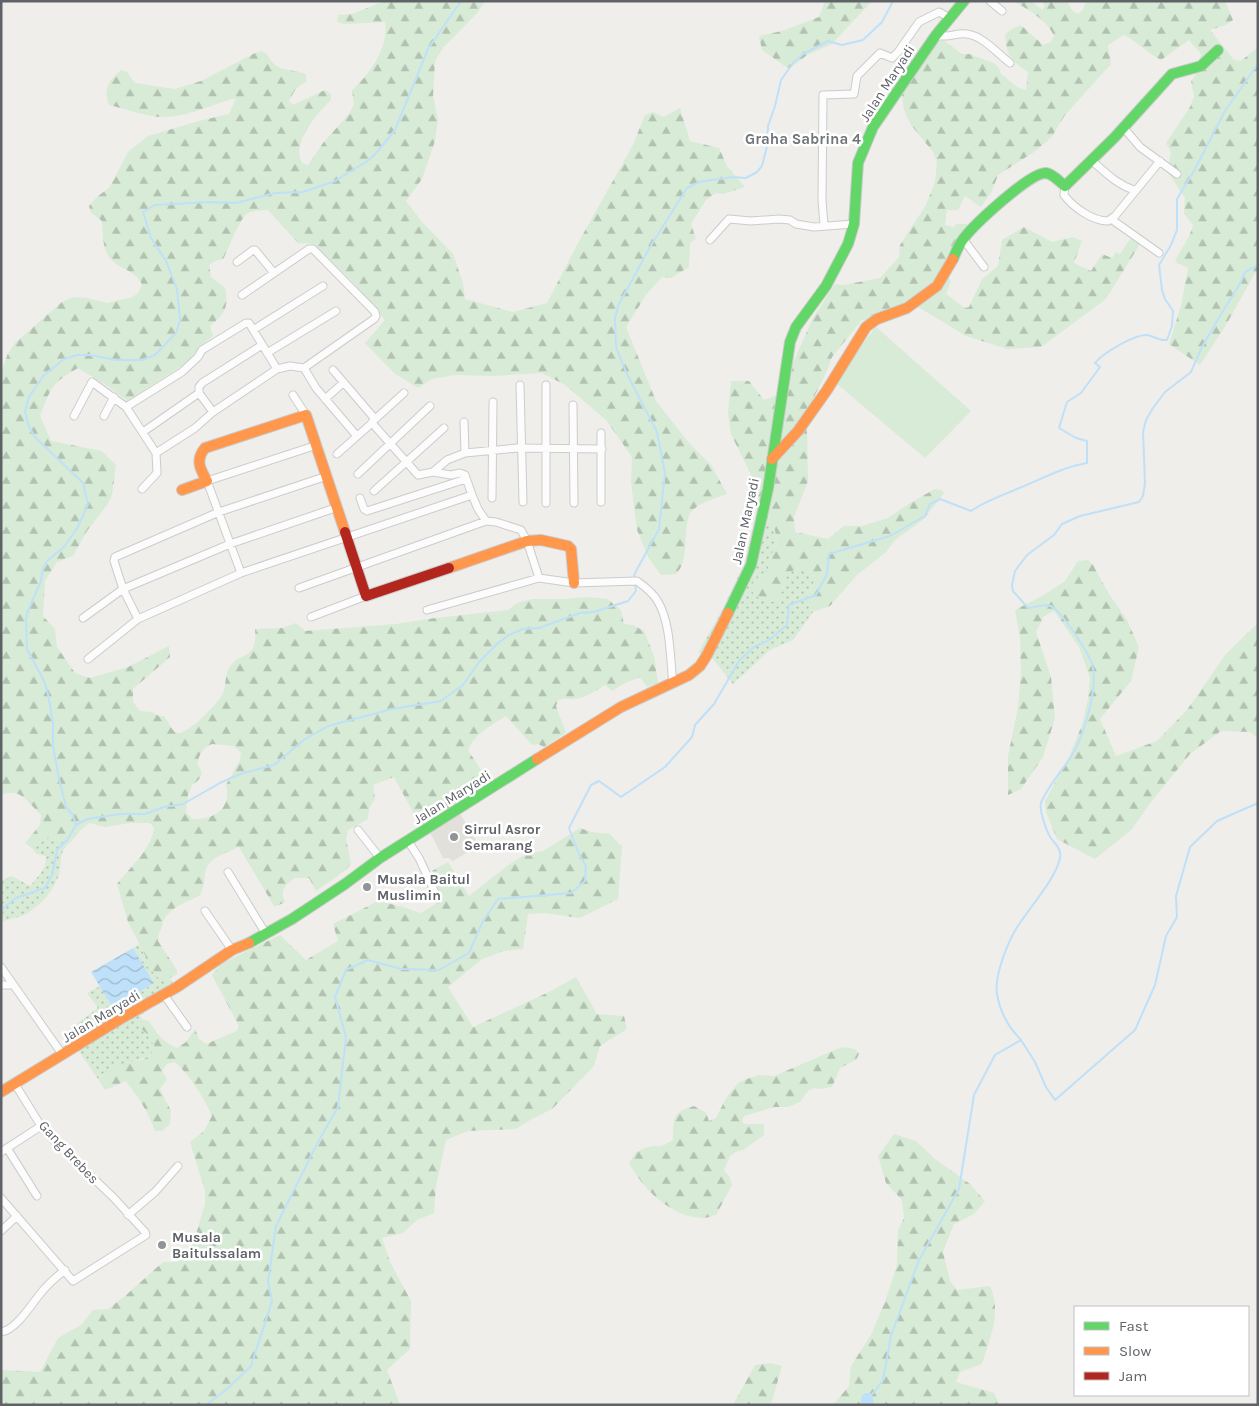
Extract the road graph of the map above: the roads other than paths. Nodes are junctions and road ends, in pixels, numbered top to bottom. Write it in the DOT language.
graph roads {
  1 [pos="964,1"];
  2 [pos="990,1"];
  3 [pos="1002,11"];
  4 [pos="950,18"];
  5 [pos="936,34"];
  6 [pos="1218,50"];
  7 [pos="1010,63"];
  8 [pos="1123,127"];
  9 [pos="1091,160"];
  10 [pos="1160,161"];
  11 [pos="1176,174"];
  12 [pos="1065,186"];
  13 [pos="1134,190"];
  14 [pos="1112,219"];
  15 [pos="854,224"];
  16 [pos="824,225"];
  17 [pos="963,239"];
  18 [pos="710,240"];
  19 [pos="1159,254"];
  20 [pos="237,262"];
  21 [pos="984,267"];
  22 [pos="274,273"];
  23 [pos="323,286"];
  24 [pos="242,295"];
  25 [pos="336,311"];
  26 [pos="253,330"];
  27 [pos="262,345"];
  28 [pos="267,353"];
  29 [pos="304,368"];
  30 [pos="277,369"];
  31 [pos="333,370"];
  32 [pos="343,383"];
  33 [pos="520,385"];
  34 [pos="546,385"];
  35 [pos="199,393"];
  36 [pos="404,393"];
  37 [pos="293,395"];
  38 [pos="114,397"];
  39 [pos="325,399"];
  40 [pos="493,402"];
  41 [pos="573,405"];
  42 [pos="430,406"];
  43 [pos="126,407"];
  44 [pos="213,412"];
  45 [pos="306,415"];
  46 [pos="74,416"];
  47 [pos="104,416"];
  48 [pos="373,421"];
  49 [pos="464,422"];
  50 [pos="444,428"];
  51 [pos="144,432"];
  52 [pos="601,433"];
  53 [pos="356,436"];
  54 [pos="391,443"];
  55 [pos="317,445"];
  56 [pos="522,448"];
  57 [pos="546,448"];
  58 [pos="574,448"];
  59 [pos="602,449"];
  60 [pos="492,450"];
  61 [pos="156,453"];
  62 [pos="465,453"];
  63 [pos="337,454"];
  64 [pos="772,459"];
  65 [pos="406,461"];
  66 [pos="433,472"];
  67 [pos="358,474"];
  68 [pos="327,476"];
  69 [pos="466,479"];
  70 [pos="207,481"];
  71 [pos="142,489"];
  72 [pos="182,490"];
  73 [pos="374,491"];
  74 [pos="472,495"];
  75 [pos="360,498"];
  76 [pos="492,498"];
  77 [pos="523,502"];
  78 [pos="601,502"];
  79 [pos="546,503"];
  80 [pos="574,503"];
  81 [pos="338,507"];
  82 [pos="219,512"];
  83 [pos="486,521"];
  84 [pos="346,537"];
  85 [pos="527,541"];
  86 [pos="230,544"];
  87 [pos="356,567"];
  88 [pos="241,573"];
  89 [pos="538,578"];
  90 [pos="574,583"];
  91 [pos="299,588"];
  92 [pos="123,589"];
  93 [pos="366,596"];
  94 [pos="427,610"];
  95 [pos="311,617"];
  96 [pos="83,618"];
  97 [pos="138,619"];
  98 [pos="88,659"];
  99 [pos="672,684"];
  100 [pos="358,830"];
  101 [pos="408,841"];
  102 [pos="380,858"];
  103 [pos="228,872"];
  104 [pos="438,900"];
  105 [pos="205,911"];
  106 [pos="266,934"];
  107 [pos="232,950"];
  108 [pos="1,967"];
  109 [pos="1,985"];
  110 [pos="13,985"];
  111 [pos="164,995"];
  112 [pos="187,1026"];
  113 [pos="62,1054"];
  114 [pos="15,1084"];
  115 [pos="1,1092"];
  116 [pos="41,1126"];
  117 [pos="4,1150"];
  118 [pos="178,1166"];
  119 [pos="37,1196"];
  120 [pos="1,1198"];
  121 [pos="128,1215"];
  122 [pos="16,1216"];
  123 [pos="1,1231"];
  124 [pos="64,1270"];
  125 [pos="1,1332"];
  1 -- 4 [label="street, Jalan Maryadi"];
  2 -- 3 [label="street"];
  4 -- 5 [label="street, Jalan Maryadi"];
  4 -- 16 [label="street"];
  5 -- 7 [label="street"];
  5 -- 15 [label="street, Jalan Maryadi"];
  6 -- 8 [label="street"];
  8 -- 9 [label="street"];
  8 -- 10 [label="street"];
  9 -- 12 [label="street"];
  9 -- 13 [label="street"];
  10 -- 11 [label="street"];
  10 -- 13 [label="street"];
  12 -- 14 [label="street"];
  12 -- 17 [label="street"];
  13 -- 14 [label="street"];
  14 -- 19 [label="street"];
  15 -- 16 [label="street"];
  15 -- 64 [label="street, Jalan Maryadi"];
  16 -- 18 [label="street"];
  17 -- 21 [label="street"];
  17 -- 64 [label="street"];
  20 -- 22 [label="street"];
  22 -- 24 [label="street"];
  22 -- 29 [label="street"];
  23 -- 26 [label="street"];
  25 -- 28 [label="street"];
  26 -- 27 [label="street"];
  26 -- 43 [label="street"];
  27 -- 28 [label="street"];
  27 -- 35 [label="street"];
  28 -- 30 [label="street"];
  29 -- 30 [label="street"];
  29 -- 39 [label="street"];
  30 -- 44 [label="street"];
  31 -- 32 [label="street"];
  32 -- 39 [label="street"];
  32 -- 48 [label="street"];
  33 -- 56 [label="street"];
  34 -- 57 [label="street"];
  35 -- 44 [label="street"];
  35 -- 51 [label="street"];
  36 -- 48 [label="street"];
  37 -- 45 [label="street"];
  38 -- 43 [label="street"];
  38 -- 46 [label="street"];
  38 -- 47 [label="street"];
  39 -- 53 [label="street"];
  40 -- 60 [label="street"];
  41 -- 58 [label="street"];
  42 -- 54 [label="street"];
  43 -- 51 [label="street"];
  44 -- 61 [label="street"];
  45 -- 55 [label="street"];
  45 -- 70 [label="street"];
  48 -- 53 [label="street"];
  48 -- 54 [label="street"];
  49 -- 62 [label="street"];
  50 -- 65 [label="street"];
  51 -- 61 [label="street"];
  52 -- 59 [label="street"];
  53 -- 63 [label="street"];
  54 -- 65 [label="street"];
  54 -- 67 [label="street"];
  55 -- 68 [label="street"];
  55 -- 70 [label="street"];
  56 -- 57 [label="street"];
  56 -- 60 [label="street"];
  56 -- 77 [label="street"];
  57 -- 58 [label="street"];
  57 -- 79 [label="street"];
  58 -- 59 [label="street"];
  58 -- 80 [label="street"];
  59 -- 78 [label="street"];
  60 -- 62 [label="street"];
  60 -- 76 [label="street"];
  61 -- 71 [label="street"];
  62 -- 66 [label="street"];
  64 -- 99 [label="street, Jalan Maryadi"];
  65 -- 66 [label="street"];
  65 -- 73 [label="street"];
  66 -- 69 [label="street"];
  68 -- 81 [label="street"];
  68 -- 82 [label="street"];
  69 -- 74 [label="street"];
  69 -- 75 [label="street"];
  70 -- 72 [label="street"];
  70 -- 82 [label="street"];
  74 -- 83 [label="street"];
  74 -- 84 [label="street"];
  81 -- 84 [label="street"];
  81 -- 86 [label="street"];
  82 -- 86 [label="street"];
  82 -- 92 [label="street"];
  83 -- 85 [label="street"];
  83 -- 87 [label="street"];
  84 -- 87 [label="street"];
  84 -- 88 [label="street"];
  85 -- 89 [label="street"];
  85 -- 90 [label="street"];
  85 -- 93 [label="street"];
  86 -- 88 [label="street"];
  86 -- 92 [label="street"];
  87 -- 91 [label="street"];
  87 -- 93 [label="street"];
  88 -- 97 [label="street"];
  89 -- 90 [label="street"];
  89 -- 94 [label="street"];
  90 -- 99 [label="street"];
  92 -- 96 [label="street"];
  92 -- 97 [label="street"];
  93 -- 95 [label="street"];
  97 -- 98 [label="street"];
  99 -- 101 [label="street, Jalan Maryadi"];
  100 -- 102 [label="street"];
  101 -- 102 [label="street, Jalan Maryadi"];
  101 -- 104 [label="street"];
  102 -- 106 [label="street, Jalan Maryadi"];
  103 -- 106 [label="street"];
  105 -- 107 [label="street"];
  106 -- 107 [label="street, Jalan Maryadi"];
  107 -- 111 [label="street, Jalan Maryadi"];
  108 -- 110 [label="street"];
  109 -- 110 [label="street"];
  110 -- 113 [label="street"];
  111 -- 112 [label="street"];
  111 -- 113 [label="street, Jalan Maryadi"];
  113 -- 114 [label="street, Jalan Maryadi"];
  114 -- 115 [label="street, Jalan Maryadi"];
  114 -- 116 [label="street, Gang Brebes"];
  116 -- 117 [label="street"];
  116 -- 121 [label="street, Gang Brebes"];
  117 -- 119 [label="street"];
  118 -- 121 [label="street"];
  120 -- 122 [label="street"];
  121 -- 124 [label="street, Gang Brebes"];
  122 -- 123 [label="street"];
  122 -- 124 [label="street"];
  124 -- 125 [label="street"];
}
